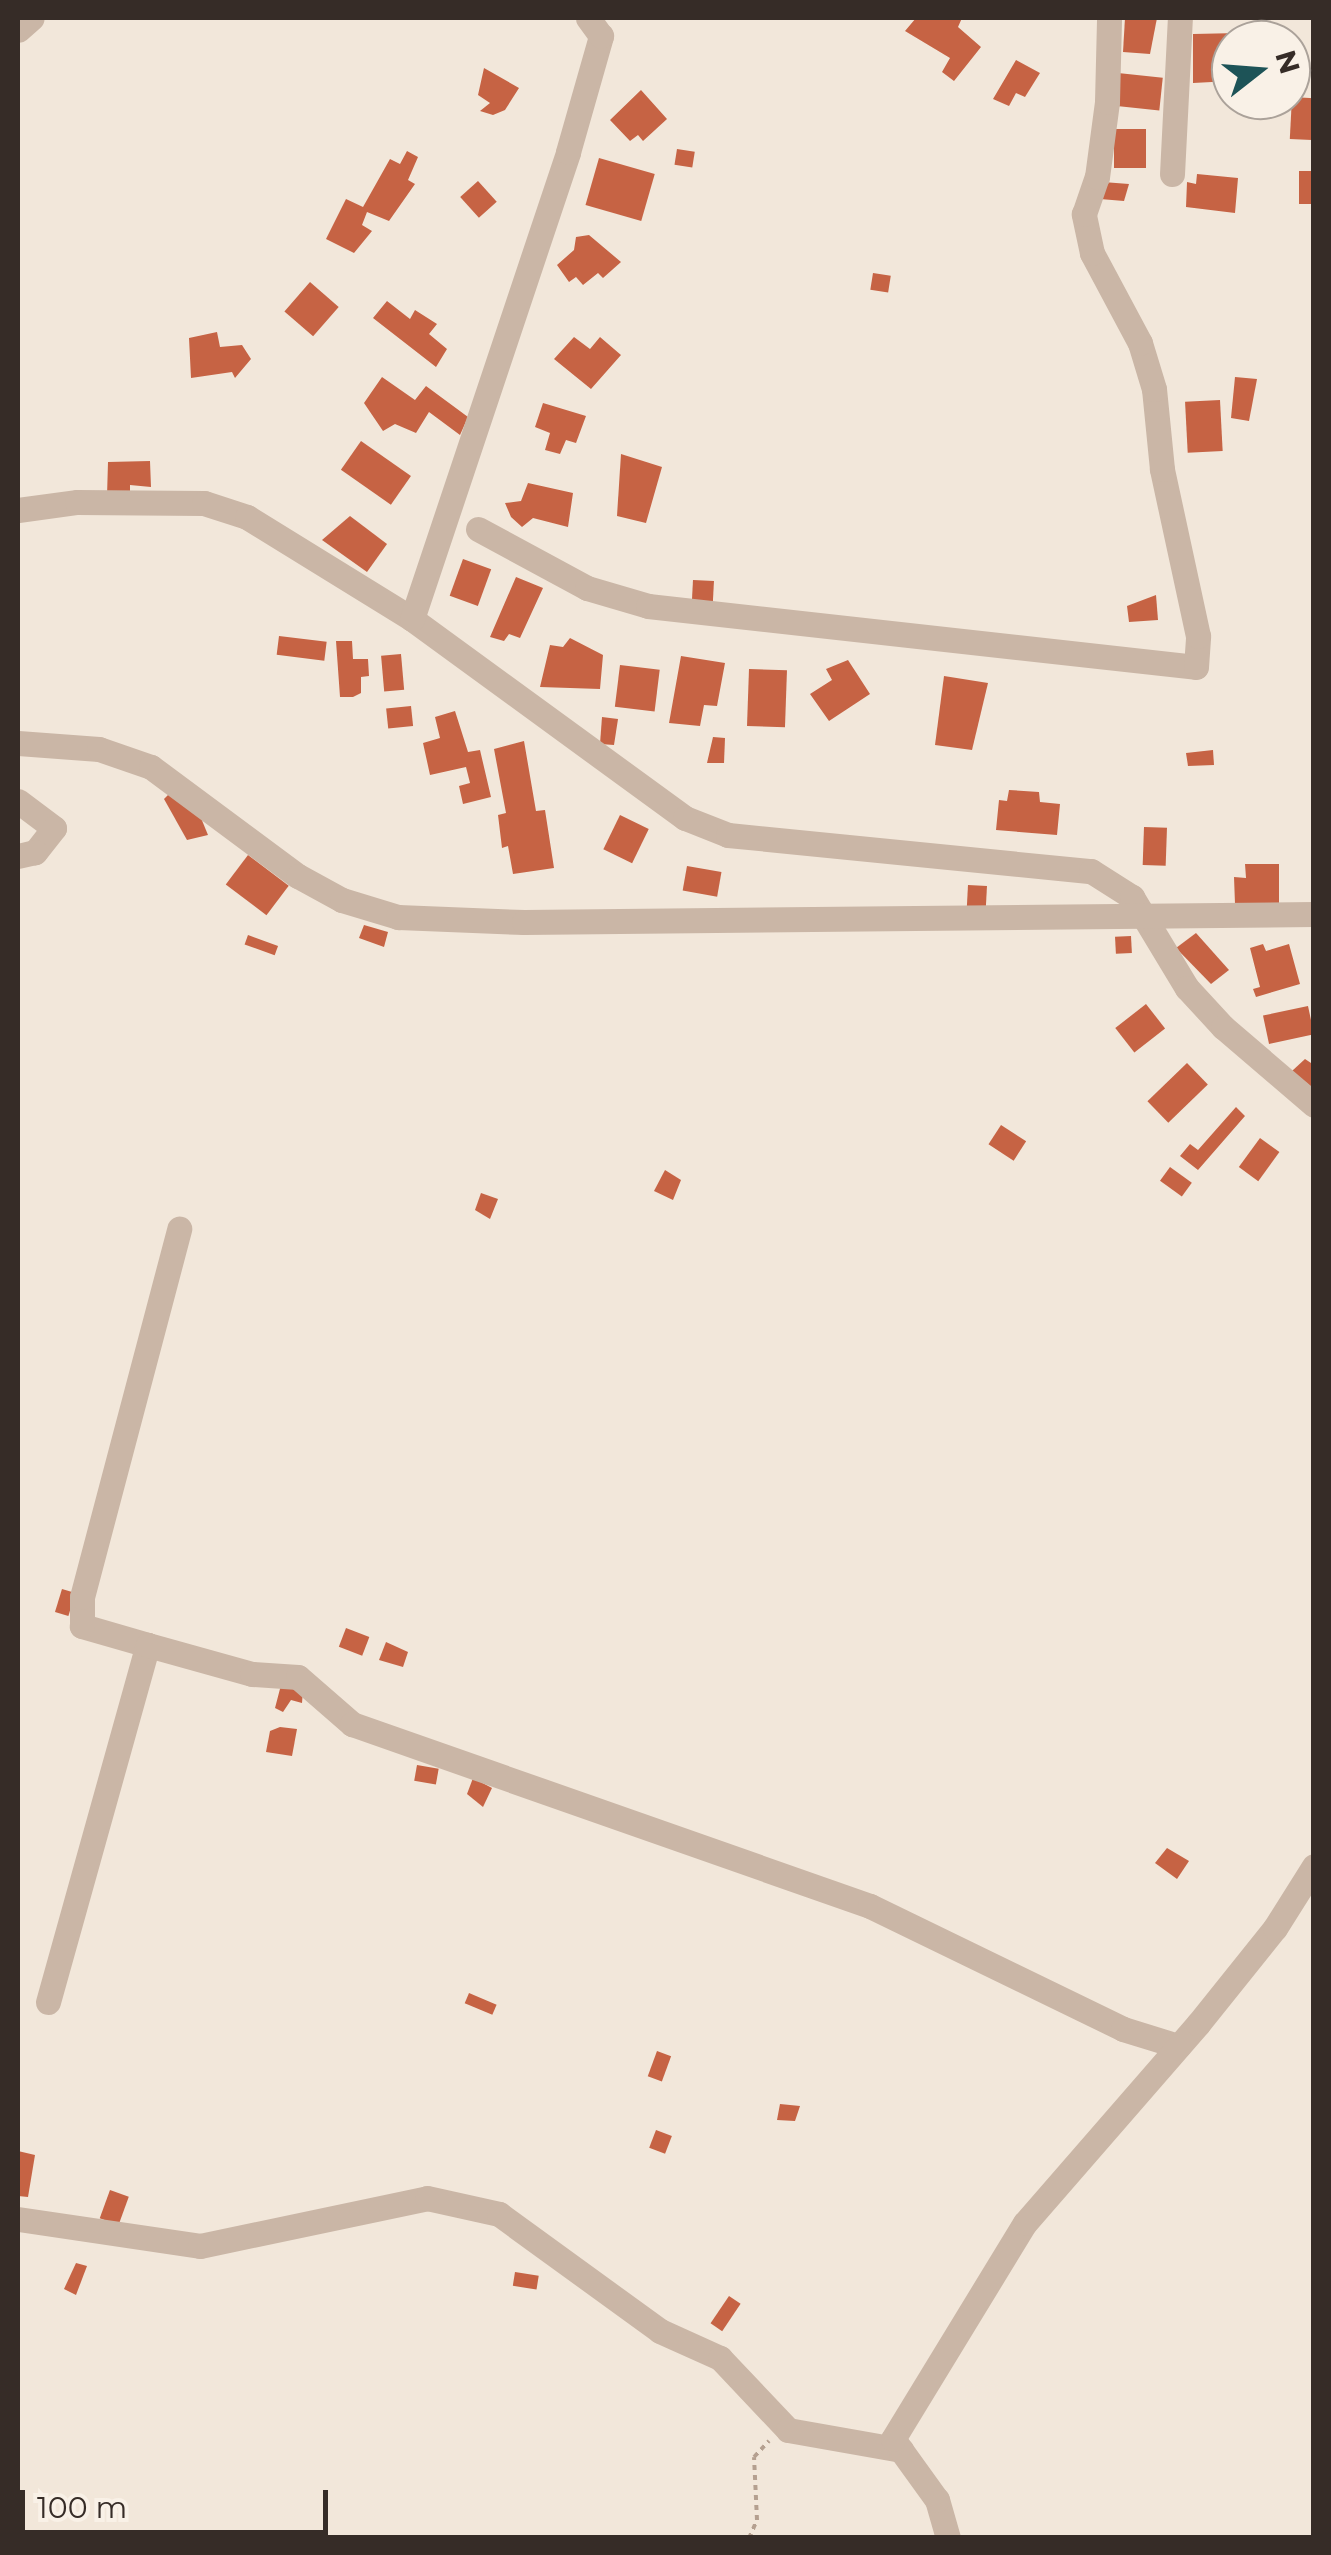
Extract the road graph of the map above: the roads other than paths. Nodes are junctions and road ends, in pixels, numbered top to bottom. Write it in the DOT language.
graph roads {
  1 [pos="32,18"];
  2 [pos="588,18"];
  3 [pos="1109,18"];
  4 [pos="1180,18"];
  5 [pos="18,30"];
  6 [pos="1172,174"];
  7 [pos="18,510"];
  8 [pos="478,528"];
  9 [pos="412,619"];
  10 [pos="18,743"];
  11 [pos="18,801"];
  12 [pos="18,856"];
  13 [pos="1314,914"];
  14 [pos="1142,918"];
  15 [pos="1314,1105"];
  16 [pos="179,1230"];
  17 [pos="148,1646"];
  18 [pos="1314,1866"];
  19 [pos="48,2002"];
  20 [pos="1178,2046"];
  21 [pos="18,2220"];
  22 [pos="901,2450"];
  23 [pos="948,2538"];
  1 -- 5 [label="street"];
  2 -- 9 [label="street"];
  3 -- 8 [label="street"];
  4 -- 6 [label="street"];
  7 -- 9 [label="street"];
  9 -- 14 [label="street"];
  10 -- 14 [label="street"];
  11 -- 12 [label="street"];
  13 -- 14 [label="street"];
  14 -- 15 [label="street"];
  16 -- 17 [label="street"];
  17 -- 19 [label="street"];
  17 -- 20 [label="street"];
  18 -- 20 [label="street"];
  20 -- 22 [label="street"];
  21 -- 22 [label="street"];
  22 -- 23 [label="street"];
}
